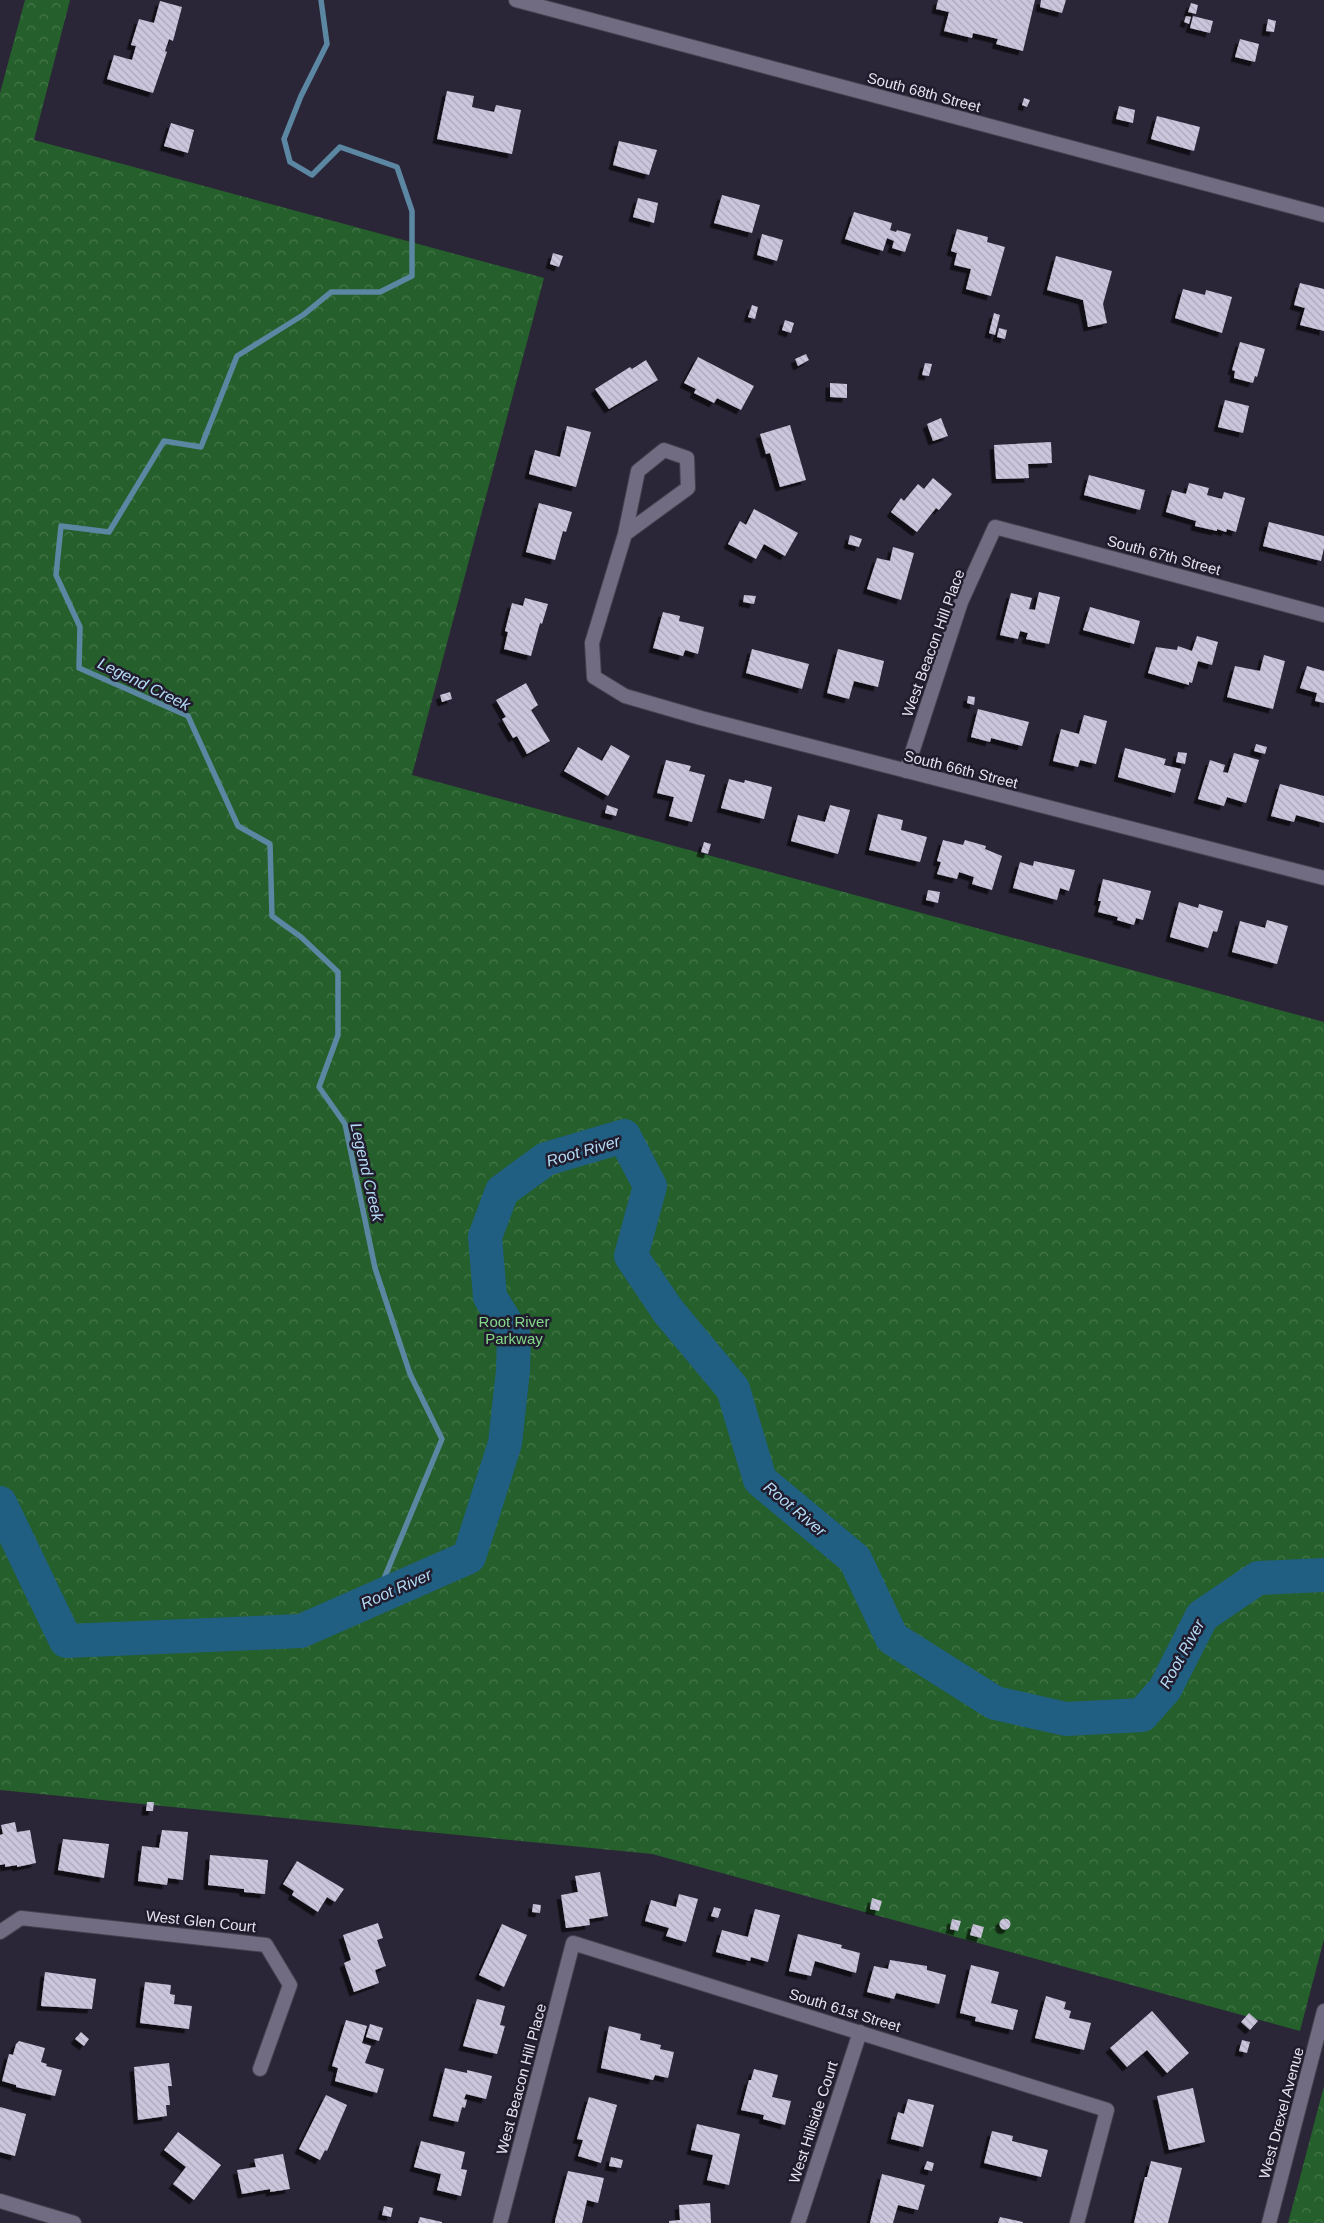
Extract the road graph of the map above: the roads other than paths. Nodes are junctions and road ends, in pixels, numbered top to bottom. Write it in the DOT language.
graph roads {
  1 [pos="516,0"];
  2 [pos="1324,215"];
  3 [pos="995,527"];
  4 [pos="625,534"];
  5 [pos="1324,615"];
  6 [pos="906,771"];
  7 [pos="1324,878"];
  8 [pos="0,1932"];
  9 [pos="573,1943"];
  10 [pos="1324,2011"];
  11 [pos="860,2032"];
  12 [pos="260,2069"];
  13 [pos="0,2201"];
  14 [pos="74,2223"];
  15 [pos="500,2223"];
  16 [pos="798,2223"];
  17 [pos="1077,2223"];
  18 [pos="1269,2223"];
  1 -- 2 [label="street, South 68th Street"];
  3 -- 5 [label="street, South 67th Street"];
  3 -- 6 [label="street, West Beacon Hill Place"];
  4 -- 4 [label="street"];
  4 -- 6 [label="street, South 66th Street"];
  6 -- 7 [label="street, South 66th Street"];
  8 -- 12 [label="street, West Glen Court"];
  9 -- 11 [label="street, South 61st Street"];
  9 -- 15 [label="street, West Beacon Hill Place"];
  10 -- 18 [label="street, West Drexel Avenue"];
  11 -- 16 [label="street, West Hillside Court"];
  11 -- 17 [label="street, South 61st Street"];
  13 -- 14 [label="street"];
}
